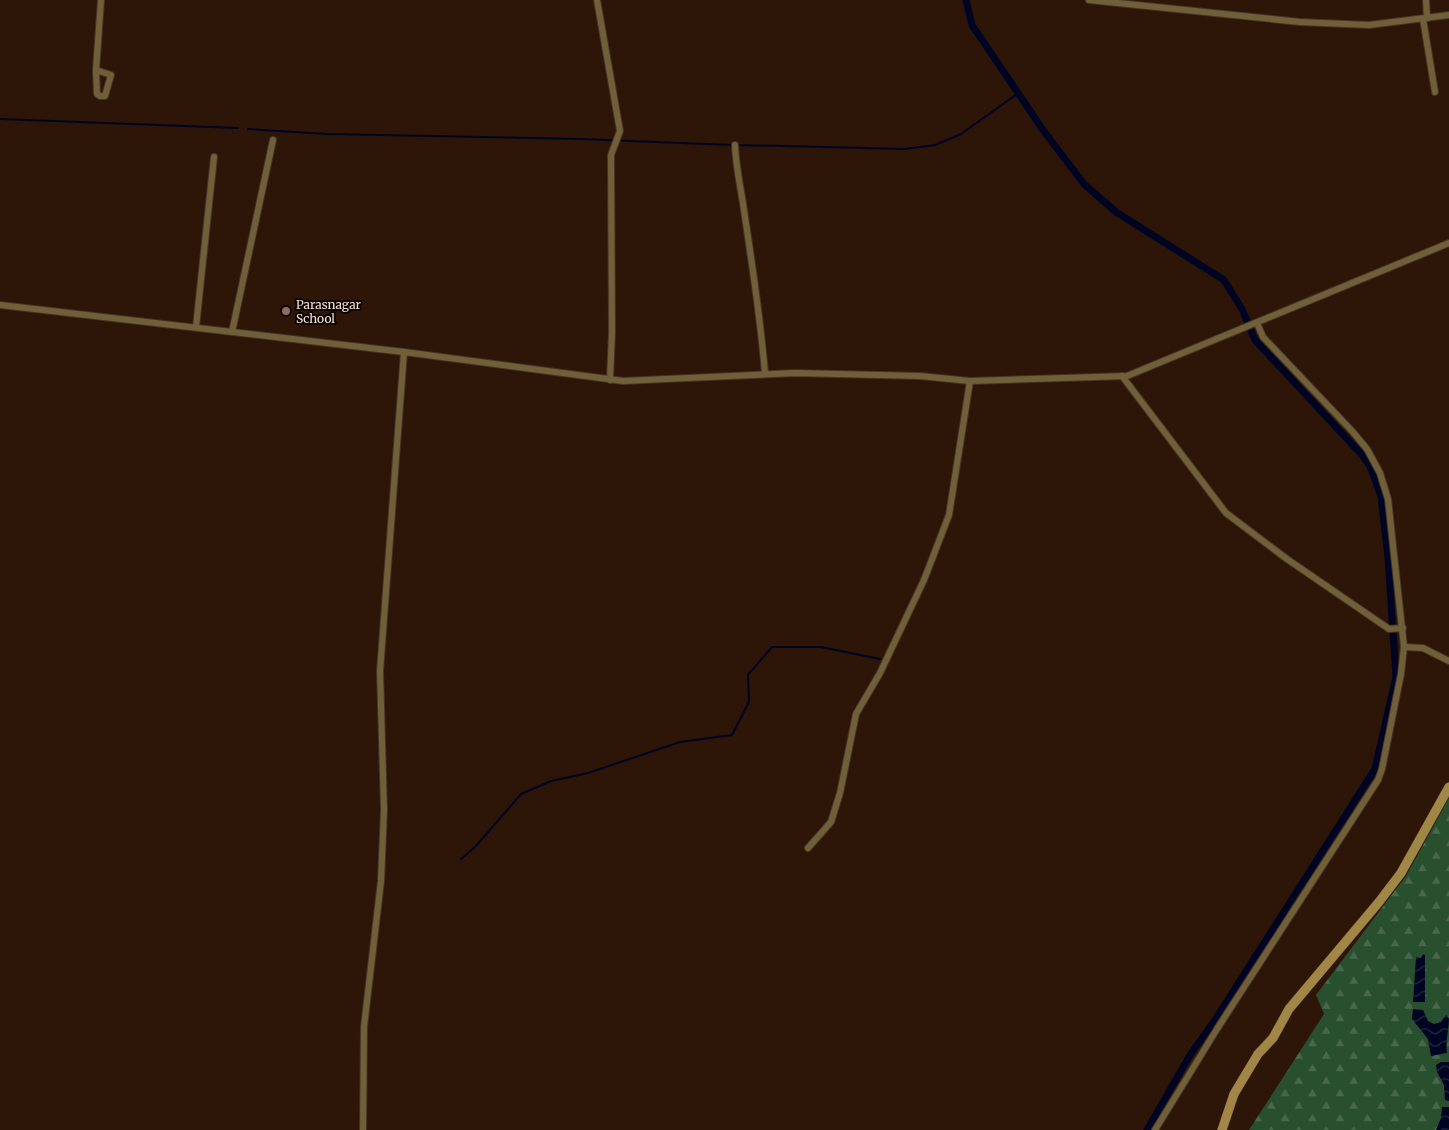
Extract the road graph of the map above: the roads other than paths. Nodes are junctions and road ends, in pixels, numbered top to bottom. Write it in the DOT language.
graph roads {
  1 [pos="101,0"];
  2 [pos="597,0"];
  3 [pos="1089,0"];
  4 [pos="1426,0"];
  5 [pos="1449,15"];
  6 [pos="1425,18"];
  7 [pos="96,70"];
  8 [pos="1435,92"];
  9 [pos="273,140"];
  10 [pos="735,145"];
  11 [pos="214,157"];
  12 [pos="1449,243"];
  13 [pos="0,305"];
  14 [pos="1255,323"];
  15 [pos="196,328"];
  16 [pos="232,332"];
  17 [pos="404,352"];
  18 [pos="765,374"];
  19 [pos="1122,376"];
  20 [pos="610,380"];
  21 [pos="970,382"];
  22 [pos="1400,628"];
  23 [pos="1404,647"];
  24 [pos="1449,661"];
  25 [pos="1449,787"];
  26 [pos="808,848"];
  27 [pos="363,1130"];
  28 [pos="1156,1130"];
  29 [pos="1222,1130"];
  1 -- 7 [label="street"];
  2 -- 20 [label="street"];
  3 -- 6 [label="street"];
  4 -- 6 [label="street"];
  5 -- 6 [label="street"];
  6 -- 8 [label="street"];
  9 -- 16 [label="street"];
  10 -- 18 [label="street"];
  11 -- 15 [label="street"];
  12 -- 14 [label="street"];
  13 -- 15 [label="street"];
  14 -- 19 [label="street"];
  14 -- 22 [label="street"];
  15 -- 16 [label="street"];
  16 -- 17 [label="street"];
  17 -- 20 [label="street"];
  17 -- 27 [label="street"];
  18 -- 20 [label="street"];
  18 -- 21 [label="street"];
  19 -- 21 [label="street"];
  19 -- 22 [label="street"];
  21 -- 26 [label="street"];
  22 -- 23 [label="street"];
  23 -- 24 [label="street"];
  23 -- 28 [label="street"];
  25 -- 29 [label="main road"];
}
